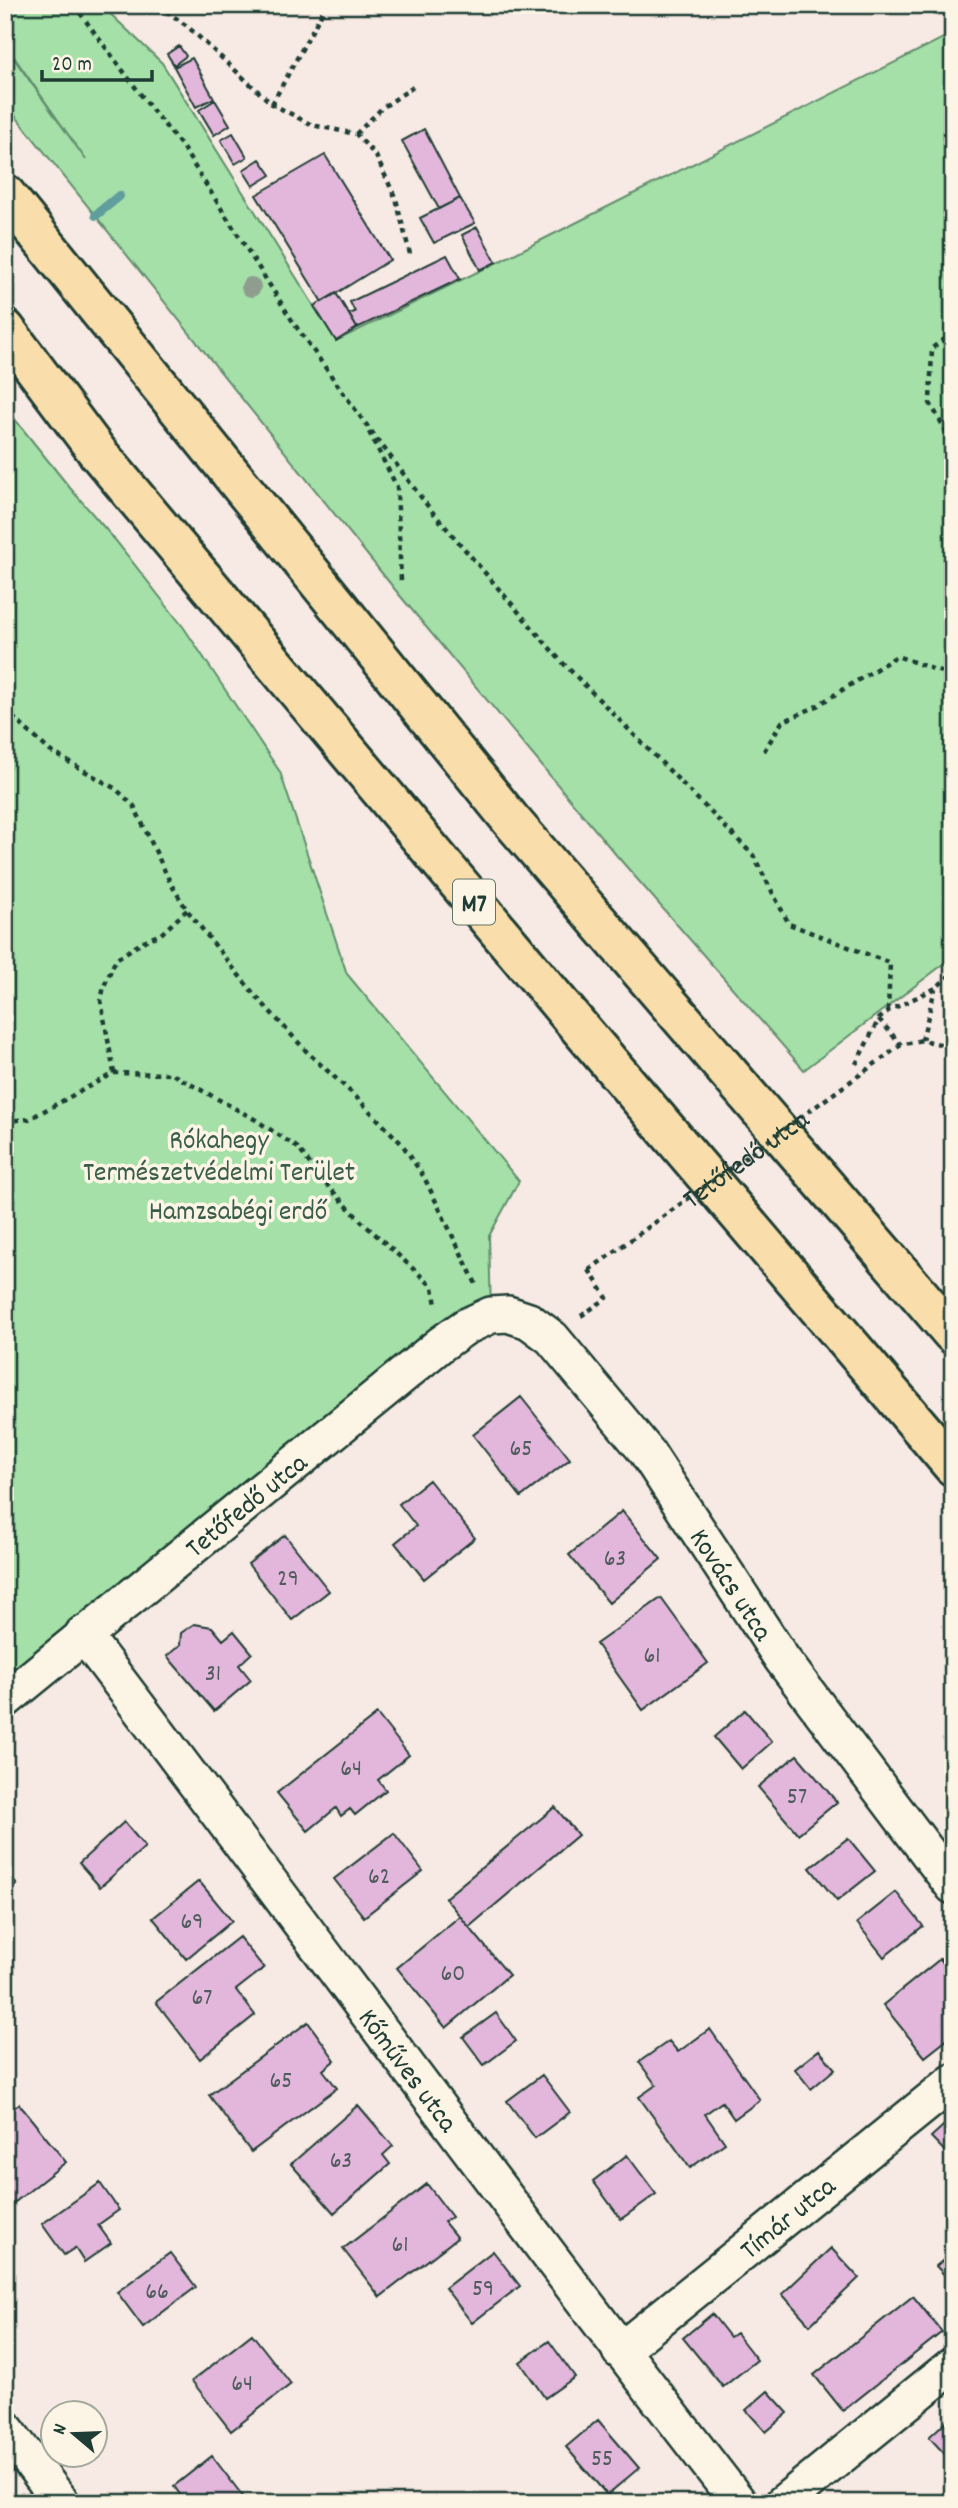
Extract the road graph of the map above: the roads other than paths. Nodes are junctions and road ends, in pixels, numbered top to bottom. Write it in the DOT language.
graph roads {
  1 [pos="7,194"];
  2 [pos="5,329"];
  3 [pos="491,1315"];
  4 [pos="953,1334"];
  5 [pos="953,1466"];
  6 [pos="83,1634"];
  7 [pos="5,1700"];
  8 [pos="953,1886"];
  9 [pos="953,2082"];
  10 [pos="620,2351"];
  11 [pos="953,2365"];
  12 [pos="5,2428"];
  13 [pos="62,2503"];
  14 [pos="739,2503"];
  15 [pos="783,2503"];
  1 -- 4 [label="highway"];
  2 -- 5 [label="highway, M7"];
  3 -- 6 [label="street, Tetőfedő utca"];
  3 -- 8 [label="street, Kovács utca"];
  6 -- 7 [label="street, Tetőfedő utca"];
  6 -- 10 [label="street, Kőműves utca"];
  9 -- 10 [label="street, Tímár utca"];
  10 -- 14 [label="street, Kőműves utca"];
  11 -- 15 [label="street"];
  12 -- 13 [label="street"];
}
